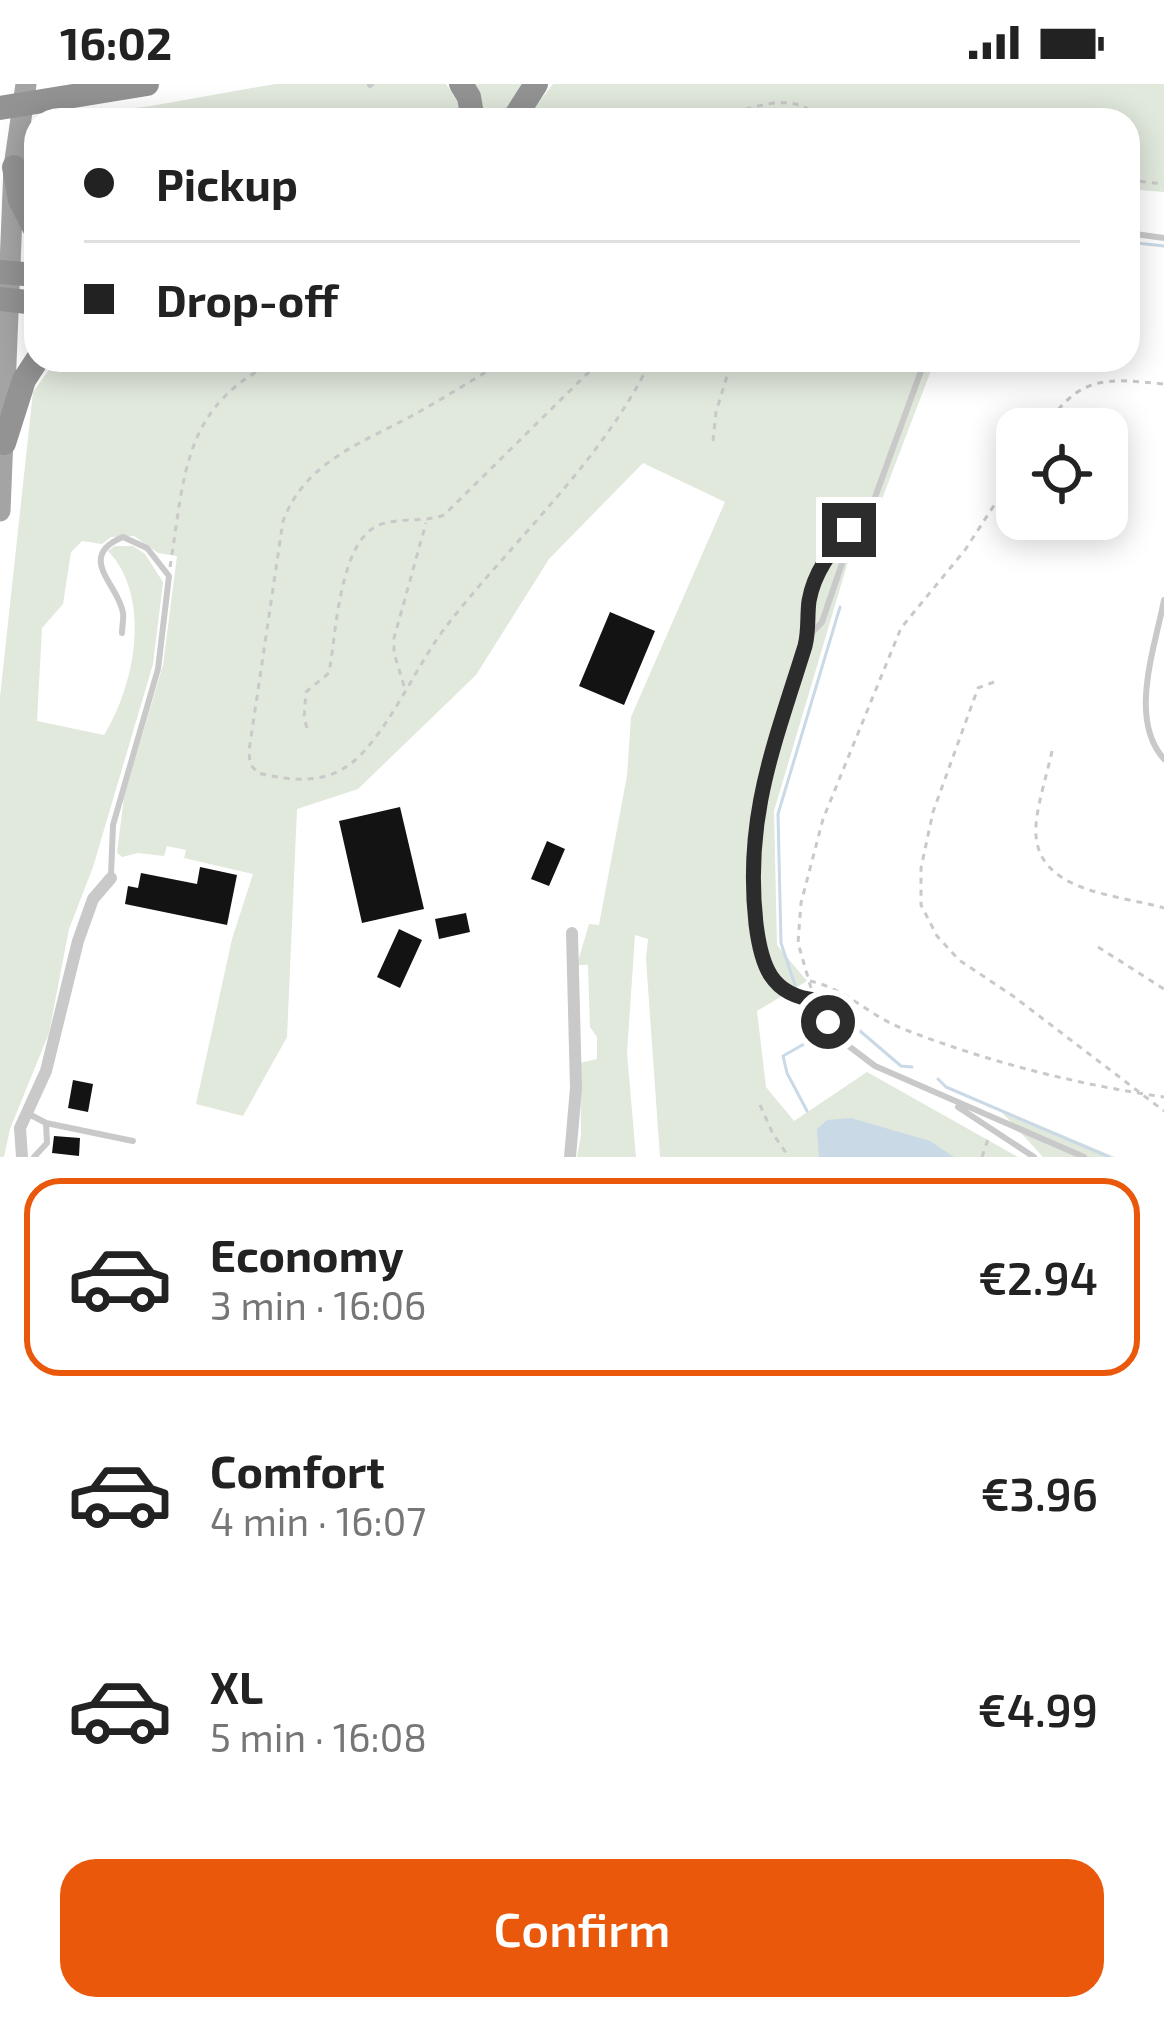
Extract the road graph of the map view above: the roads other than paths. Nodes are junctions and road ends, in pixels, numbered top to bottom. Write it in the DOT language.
graph roads {
  1 [pos="26,84"];
  2 [pos="147,84"];
  3 [pos="0,108"];
  4 [pos="14,167"];
  5 [pos="24,208"];
  6 [pos="5,311"];
  7 [pos="30,372"];
  8 [pos="921,372"];
  9 [pos="4,443"];
  10 [pos="0,511"];
  11 [pos="849,543"];
  12 [pos="1164,600"];
  13 [pos="122,633"];
  14 [pos="807,639"];
  15 [pos="1164,759"];
  16 [pos="111,878"];
  17 [pos="572,933"];
  18 [pos="940,1096"];
  19 [pos="27,1113"];
  20 [pos="46,1123"];
  21 [pos="134,1141"];
  22 [pos="22,1157"];
  23 [pos="34,1157"];
  24 [pos="570,1157"];
  25 [pos="1034,1157"];
  26 [pos="1084,1157"];
  1 -- 4 [label="main road"];
  2 -- 3 [label="highway"];
  4 -- 5 [label="highway"];
  4 -- 6 [label="main road"];
  6 -- 9 [label="main road"];
  7 -- 9 [label="highway"];
  8 -- 14 [label="lane"];
  9 -- 10 [label="main road"];
  11 -- 14 [label="lane"];
  12 -- 15 [label="lane"];
  13 -- 16 [label="lane"];
  14 -- 18 [label="lane"];
  16 -- 19 [label="street"];
  17 -- 24 [label="street"];
  18 -- 25 [label="lane"];
  18 -- 26 [label="lane"];
  19 -- 20 [label="lane"];
  19 -- 22 [label="street"];
  20 -- 21 [label="lane"];
  20 -- 23 [label="lane"];
}
